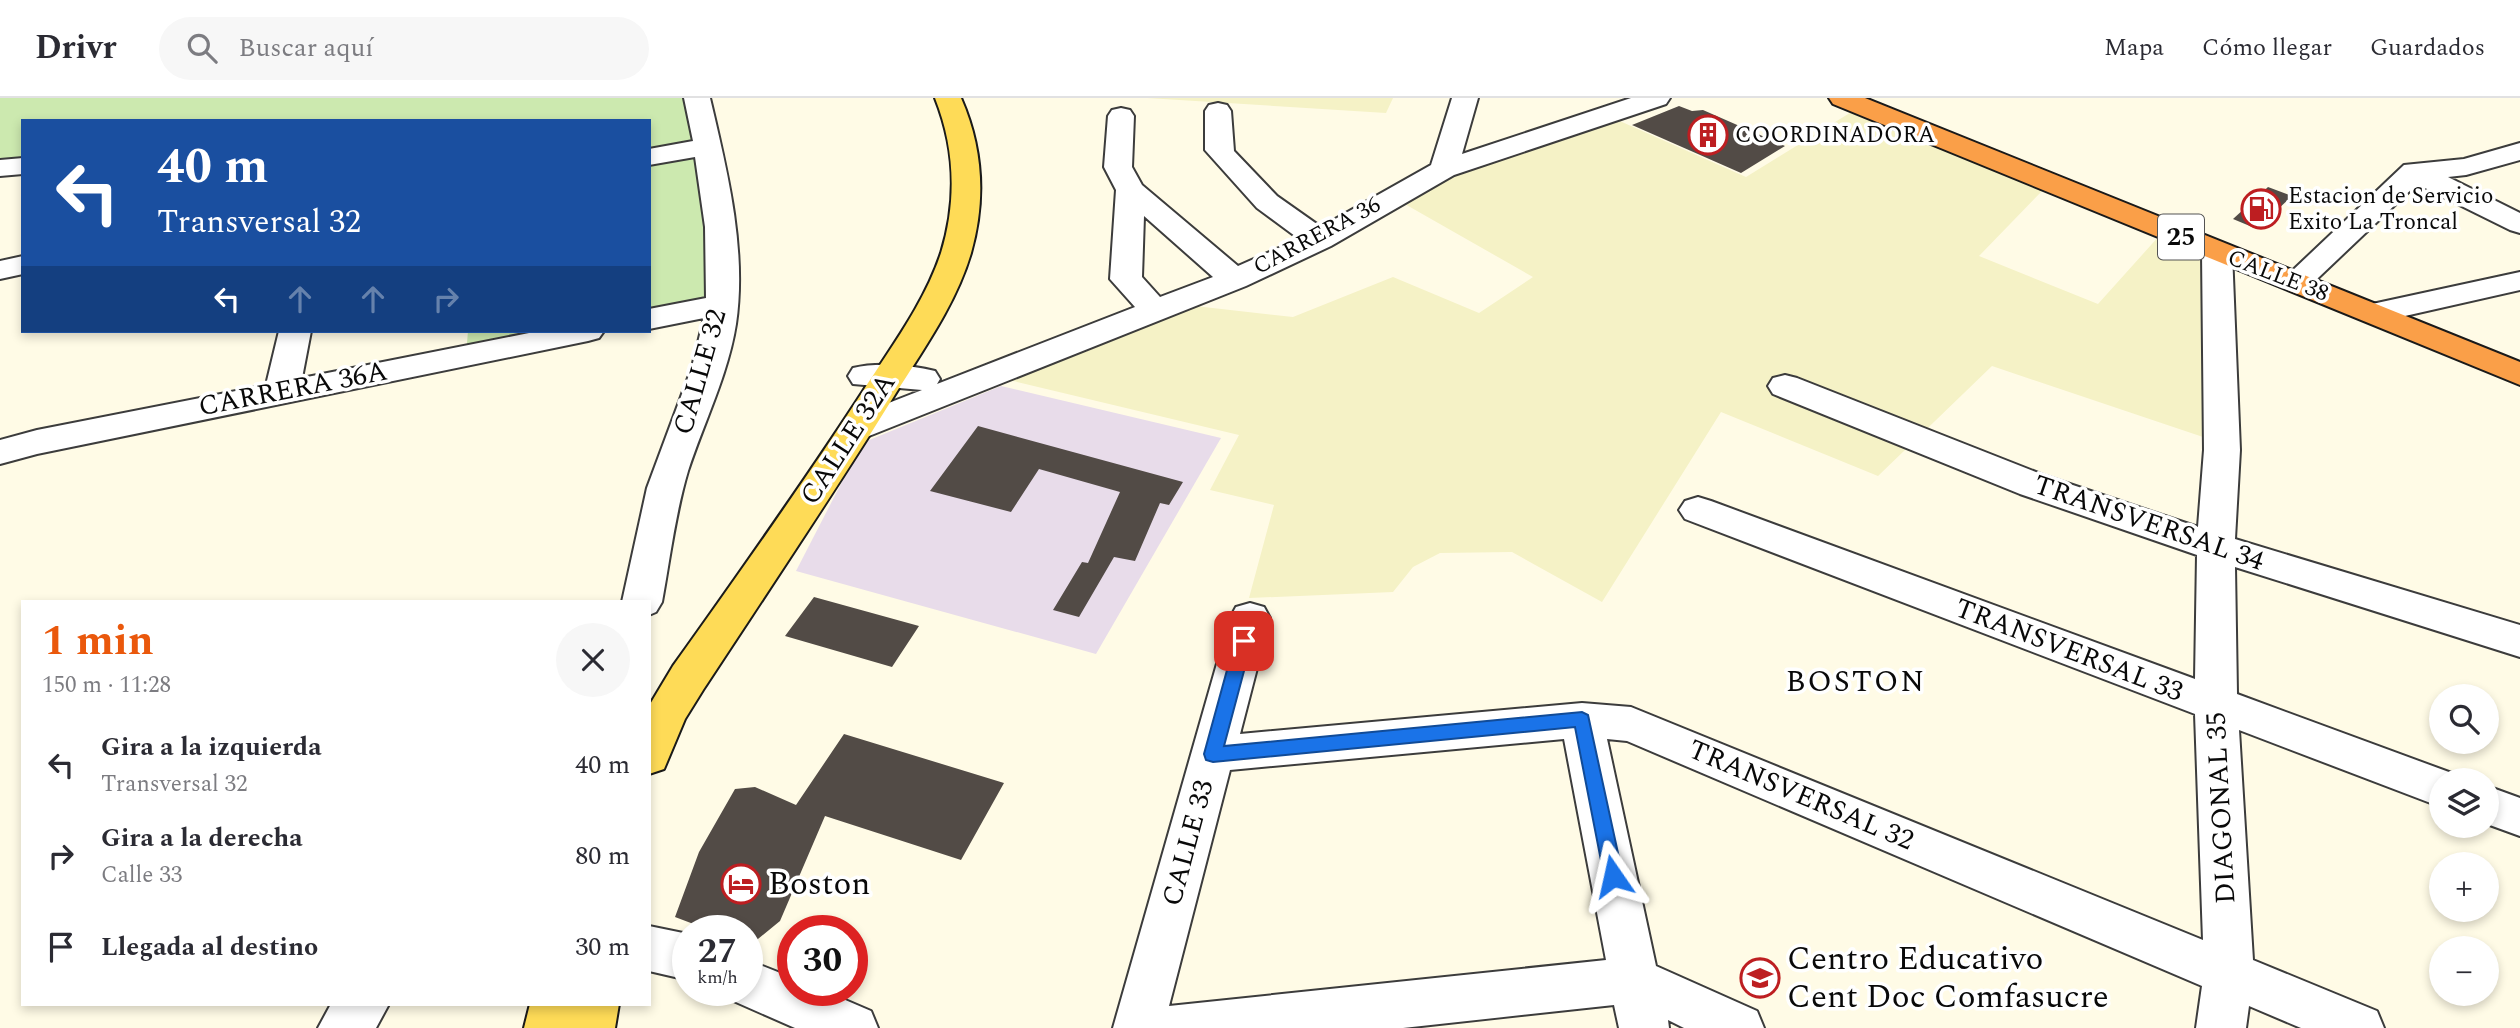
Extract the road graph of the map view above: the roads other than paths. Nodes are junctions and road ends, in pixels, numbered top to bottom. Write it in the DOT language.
graph roads {
  1 [pos="697,98"];
  2 [pos="928,98"];
  3 [pos="948,98"];
  4 [pos="1465,98"];
  5 [pos="1657,98"];
  6 [pos="1842,98"];
  7 [pos="1876,98"];
  8 [pos="1218,111"];
  9 [pos="1121,116"];
  10 [pos="708,147"];
  11 [pos="2520,151"];
  12 [pos="651,157"];
  13 [pos="21,166"];
  14 [pos="0,168"];
  15 [pos="1444,169"];
  16 [pos="2414,171"];
  17 [pos="1130,190"];
  18 [pos="2520,224"];
  19 [pos="1320,240"];
  20 [pos="2217,252"];
  21 [pos="21,265"];
  22 [pos="0,270"];
  23 [pos="2306,271"];
  24 [pos="1235,279"];
  25 [pos="2520,281"];
  26 [pos="722,304"];
  27 [pos="1154,309"];
  28 [pos="2388,310"];
  29 [pos="651,319"];
  30 [pos="295,333"];
  31 [pos="578,333"];
  32 [pos="2520,353"];
  33 [pos="2520,374"];
  34 [pos="899,383"];
  35 [pos="1785,386"];
  36 [pos="282,391"];
  37 [pos="857,428"];
  38 [pos="0,452"];
  39 [pos="1698,510"];
  40 [pos="2216,547"];
  41 [pos="642,600"];
  42 [pos="730,615"];
  43 [pos="1250,618"];
  44 [pos="2520,641"];
  45 [pos="651,688"];
  46 [pos="651,704"];
  47 [pos="2216,706"];
  48 [pos="1582,720"];
  49 [pos="651,751"];
  50 [pos="1213,754"];
  51 [pos="2429,784"];
  52 [pos="2499,809"];
  53 [pos="2520,817"];
  54 [pos="651,948"];
  55 [pos="672,953"];
  56 [pos="2229,972"];
  57 [pos="1634,980"];
  58 [pos="763,990"];
  59 [pos="362,1006"];
  60 [pos="555,1006"];
  61 [pos="594,1006"];
  62 [pos="1236,1025"];
  63 [pos="343,1028"];
  64 [pos="550,1028"];
  65 [pos="590,1028"];
  66 [pos="853,1028"];
  67 [pos="1138,1028"];
  68 [pos="1176,1028"];
  69 [pos="1644,1028"];
  70 [pos="1739,1028"];
  71 [pos="2221,1028"];
  72 [pos="2359,1028"];
  1 -- 10 [label="street, CALLE 32"];
  2 -- 34 [label="main road, CALLE 32A"];
  3 -- 34 [label="main road, CALLE 32A"];
  4 -- 15 [label="street"];
  5 -- 15 [label="street, CARRERA 36"];
  6 -- 20 [label="highway, CALLE 38 / 25"];
  7 -- 23 [label="highway, CALLE 38 / 25"];
  8 -- 19 [label="street"];
  9 -- 17 [label="street"];
  10 -- 12 [label="street"];
  10 -- 26 [label="street, CALLE 32"];
  11 -- 16 [label="street"];
  13 -- 14 [label="street"];
  15 -- 19 [label="street, CARRERA 36"];
  16 -- 18 [label="street"];
  16 -- 23 [label="street"];
  17 -- 24 [label="street"];
  17 -- 27 [label="street"];
  19 -- 24 [label="street, CARRERA 36"];
  20 -- 28 [label="highway, CALLE 38 / 25"];
  20 -- 40 [label="street, DIAGONAL 35"];
  21 -- 22 [label="street"];
  23 -- 28 [label="highway, CALLE 38 / 25"];
  24 -- 27 [label="street, CARRERA 36"];
  25 -- 28 [label="street"];
  26 -- 29 [label="street"];
  26 -- 41 [label="street, CALLE 32"];
  27 -- 34 [label="street, CARRERA 36"];
  28 -- 32 [label="highway, CALLE 38 / 25"];
  28 -- 33 [label="highway, CALLE 38 / 25"];
  30 -- 36 [label="street"];
  31 -- 36 [label="street, CARRERA 36A"];
  34 -- 37 [label="street, CARRERA 36"];
  34 -- 45 [label="main road, CALLE 32A"];
  35 -- 40 [label="street, TRANSVERSAL 34"];
  36 -- 38 [label="street, CARRERA 36A"];
  37 -- 42 [label="main road, CALLE 32A"];
  39 -- 47 [label="street, TRANSVERSAL 33"];
  40 -- 44 [label="street, TRANSVERSAL 34"];
  40 -- 47 [label="street, DIAGONAL 35"];
  42 -- 46 [label="main road"];
  42 -- 49 [label="main road, CALLE 32A"];
  43 -- 50 [label="street, CALLE 33"];
  47 -- 51 [label="street, TRANSVERSAL 33"];
  47 -- 56 [label="street, DIAGONAL 35"];
  48 -- 50 [label="street, TRANSVERSAL 32"];
  48 -- 56 [label="street, TRANSVERSAL 32"];
  48 -- 57 [label="street"];
  50 -- 67 [label="street, CALLE 33"];
  52 -- 53 [label="street"];
  54 -- 55 [label="street"];
  56 -- 71 [label="street, DIAGONAL 35"];
  56 -- 72 [label="street, TRANSVERSAL 32"];
  57 -- 62 [label="street"];
  57 -- 69 [label="street"];
  57 -- 70 [label="street"];
  58 -- 66 [label="street"];
  59 -- 63 [label="street"];
  60 -- 64 [label="main road"];
  61 -- 65 [label="main road"];
  62 -- 68 [label="street"];
}
